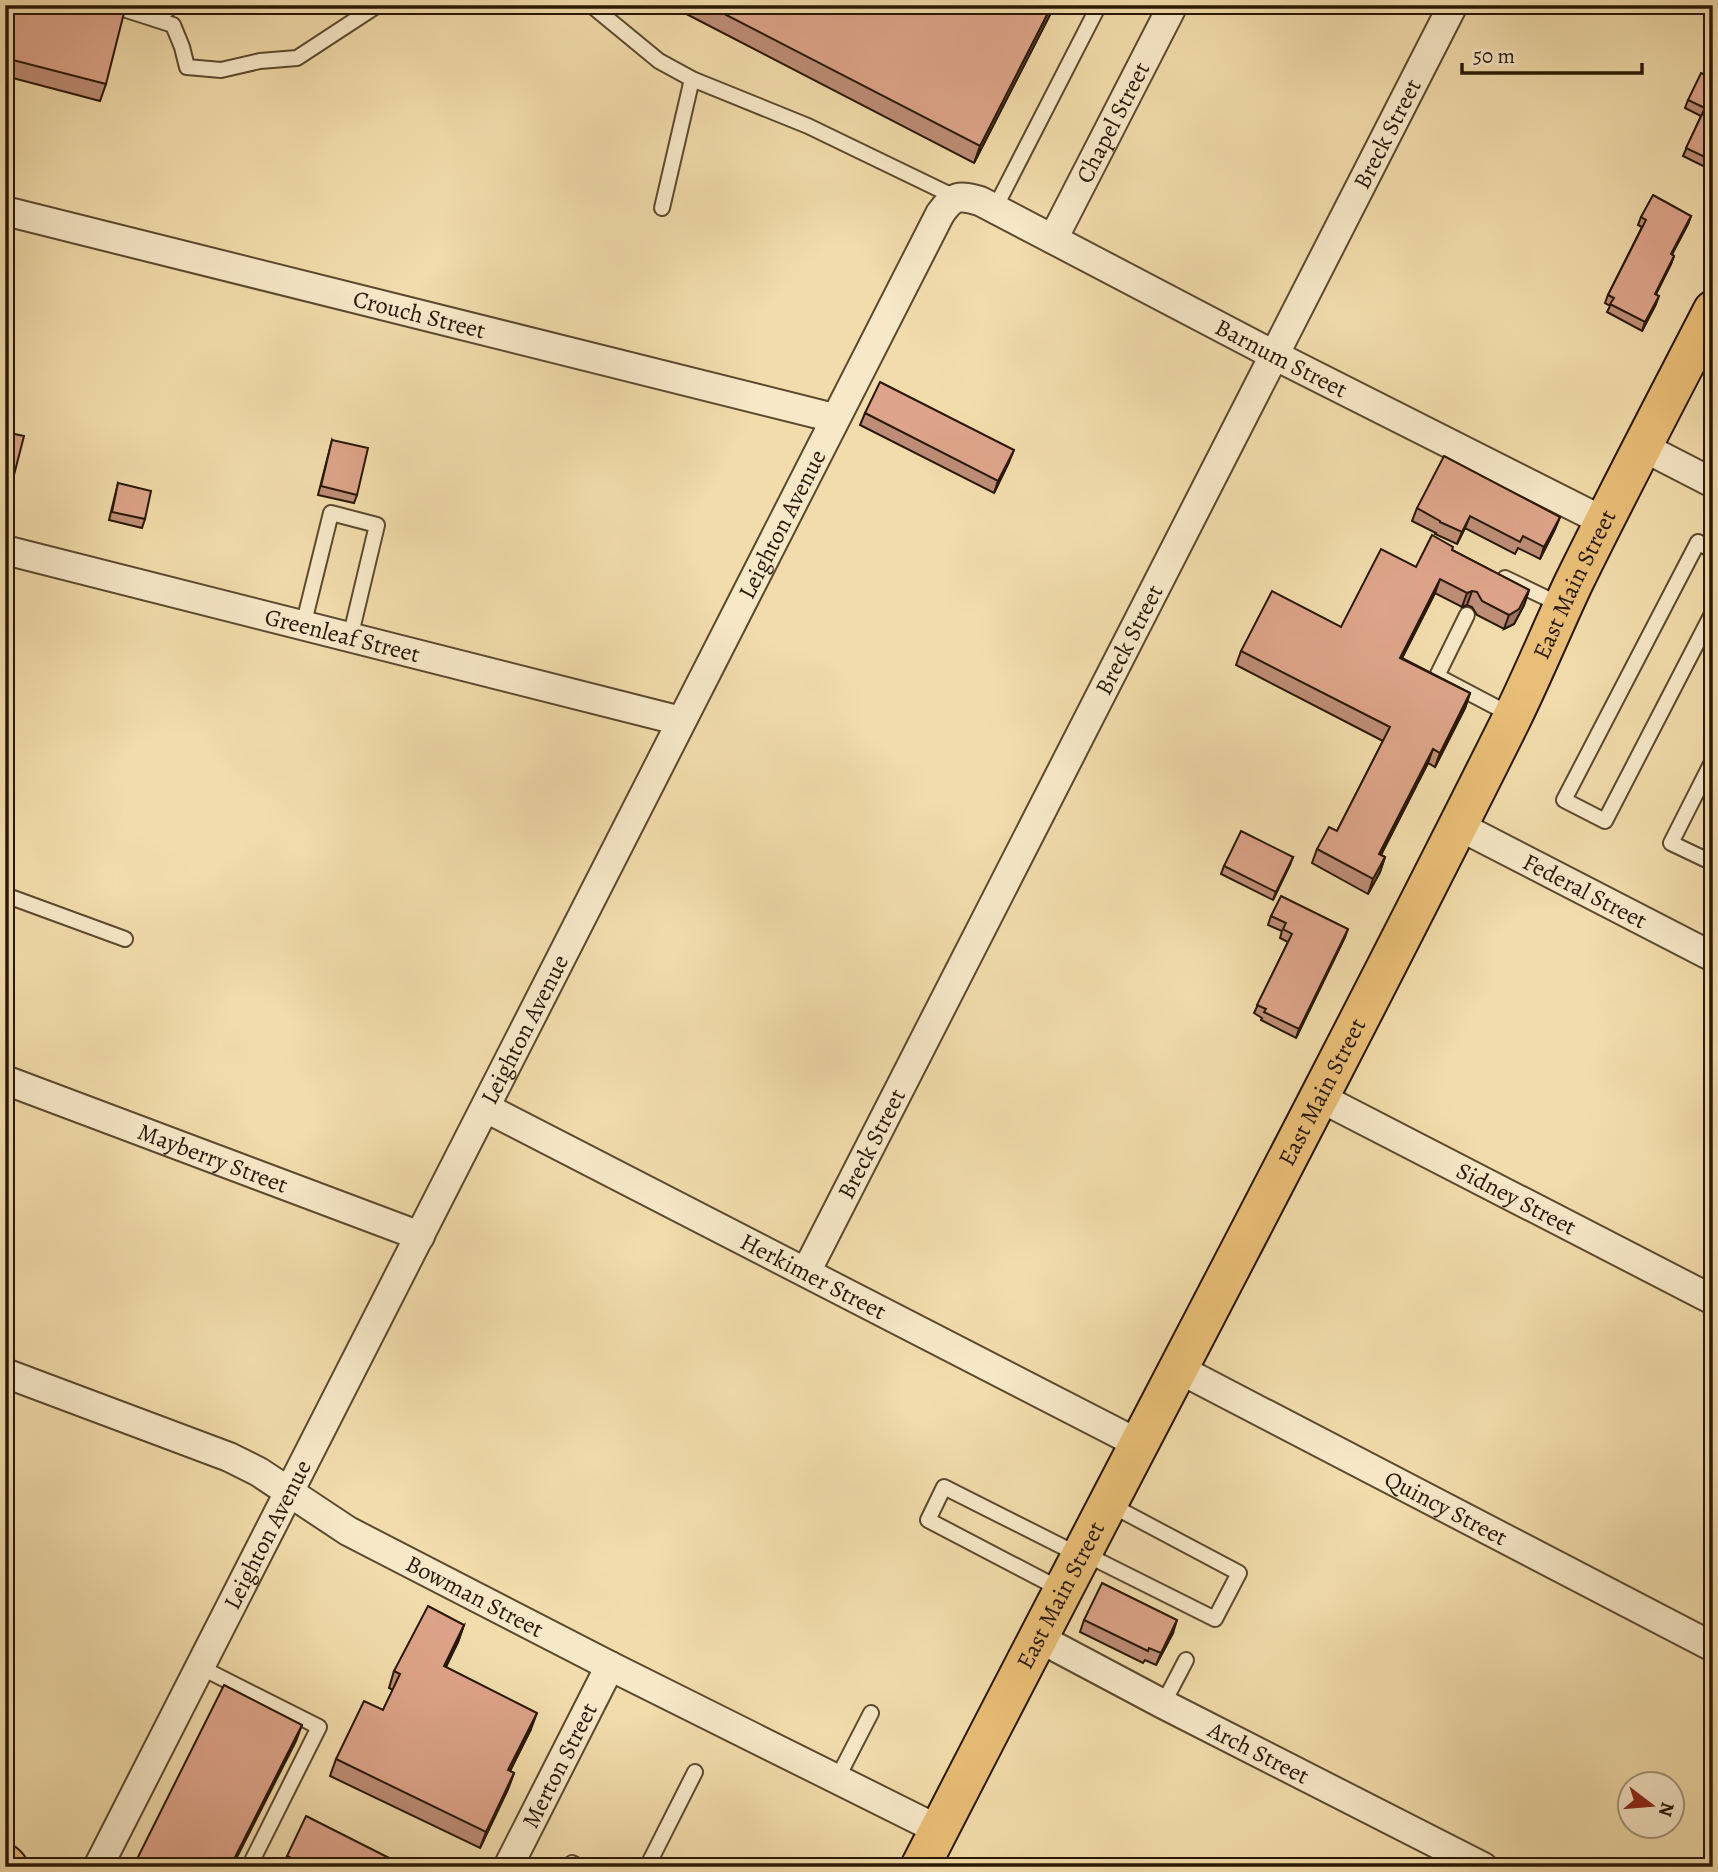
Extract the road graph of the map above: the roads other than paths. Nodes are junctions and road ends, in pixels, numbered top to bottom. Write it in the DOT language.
graph roads {
  1 [pos="111,5"];
  2 [pos="173,5"];
  3 [pos="378,5"];
  4 [pos="590,5"];
  5 [pos="1099,5"];
  6 [pos="1172,5"];
  7 [pos="1453,5"];
  8 [pos="156,19"];
  9 [pos="692,79"];
  10 [pos="957,198"];
  11 [pos="662,208"];
  12 [pos="995,208"];
  13 [pos="5,211"];
  14 [pos="1053,239"];
  15 [pos="1713,310"];
  16 [pos="1274,355"];
  17 [pos="834,418"];
  18 [pos="1643,447"];
  19 [pos="1713,482"];
  20 [pos="1605,522"];
  21 [pos="5,551"];
  22 [pos="1713,551"];
  23 [pos="1493,572"];
  24 [pos="1563,606"];
  25 [pos="1713,612"];
  26 [pos="1467,615"];
  27 [pos="303,626"];
  28 [pos="351,638"];
  29 [pos="1513,716"];
  30 [pos="681,721"];
  31 [pos="1713,760"];
  32 [pos="1457,825"];
  33 [pos="1713,863"];
  34 [pos="5,895"];
  35 [pos="125,939"];
  36 [pos="1713,957"];
  37 [pos="5,1080"];
  38 [pos="1319,1097"];
  39 [pos="485,1108"];
  40 [pos="420,1236"];
  41 [pos="806,1272"];
  42 [pos="1713,1300"];
  43 [pos="1180,1368"];
  44 [pos="5,1373"];
  45 [pos="1139,1444"];
  46 [pos="290,1492"];
  47 [pos="1108,1504"];
  48 [pos="1081,1554"];
  49 [pos="1062,1590"];
  50 [pos="1037,1637"];
  51 [pos="1713,1647"];
  52 [pos="1186,1660"];
  53 [pos="611,1665"];
  54 [pos="200,1667"];
  55 [pos="1163,1704"];
  56 [pos="871,1713"];
  57 [pos="695,1772"];
  58 [pos="837,1779"];
  59 [pos="939,1830"];
  60 [pos="98,1867"];
  61 [pos="249,1867"];
  62 [pos="508,1867"];
  63 [pos="646,1867"];
  64 [pos="920,1867"];
  65 [pos="1483,1867"];
  1 -- 8 [label="lane"];
  2 -- 8 [label="lane"];
  3 -- 8 [label="lane"];
  4 -- 9 [label="lane"];
  5 -- 12 [label="lane"];
  6 -- 14 [label="street, Chapel Street"];
  7 -- 16 [label="street, Breck Street"];
  9 -- 10 [label="lane"];
  9 -- 11 [label="lane"];
  10 -- 12 [label="street, Barnum Street"];
  10 -- 17 [label="street, Leighton Avenue"];
  12 -- 14 [label="street, Barnum Street"];
  13 -- 17 [label="street, Crouch Street"];
  14 -- 16 [label="street, Barnum Street"];
  15 -- 18 [label="main road, East Main Street"];
  16 -- 20 [label="street, Barnum Street"];
  16 -- 41 [label="street, Breck Street"];
  17 -- 30 [label="street, Leighton Avenue"];
  18 -- 19 [label="street"];
  18 -- 20 [label="main road, East Main Street"];
  20 -- 24 [label="main road, East Main Street"];
  21 -- 27 [label="street, Greenleaf Street"];
  22 -- 25 [label="lane"];
  23 -- 24 [label="lane"];
  24 -- 29 [label="main road, East Main Street"];
  26 -- 29 [label="lane"];
  27 -- 28 [label="street, Greenleaf Street"];
  27 -- 28 [label="lane"];
  28 -- 30 [label="street, Greenleaf Street"];
  29 -- 32 [label="main road, East Main Street"];
  30 -- 39 [label="street, Leighton Avenue"];
  31 -- 33 [label="lane"];
  32 -- 36 [label="street, Federal Street"];
  32 -- 38 [label="main road, East Main Street"];
  34 -- 35 [label="lane"];
  37 -- 40 [label="street, Mayberry Street"];
  38 -- 42 [label="street, Sidney Street"];
  38 -- 43 [label="main road, East Main Street"];
  39 -- 40 [label="street, Leighton Avenue"];
  39 -- 41 [label="street, Herkimer Street"];
  40 -- 46 [label="street, Leighton Avenue"];
  41 -- 45 [label="street, Herkimer Street"];
  43 -- 45 [label="main road, East Main Street"];
  43 -- 51 [label="street, Quincy Street"];
  44 -- 46 [label="street, Bowman Street"];
  45 -- 47 [label="main road, East Main Street"];
  46 -- 53 [label="street, Bowman Street"];
  46 -- 54 [label="street, Leighton Avenue"];
  47 -- 48 [label="main road, East Main Street"];
  47 -- 48 [label="lane"];
  48 -- 49 [label="main road, East Main Street"];
  48 -- 49 [label="lane"];
  49 -- 50 [label="main road, East Main Street"];
  50 -- 55 [label="street, Arch Street"];
  50 -- 59 [label="main road, East Main Street"];
  52 -- 55 [label="lane"];
  53 -- 58 [label="street, Bowman Street"];
  53 -- 62 [label="street, Merton Street"];
  54 -- 60 [label="street, Leighton Avenue"];
  54 -- 61 [label="lane"];
  55 -- 65 [label="street, Arch Street"];
  56 -- 58 [label="lane"];
  57 -- 63 [label="lane"];
  58 -- 59 [label="street, Bowman Street"];
  59 -- 64 [label="main road, East Main Street"];
}
